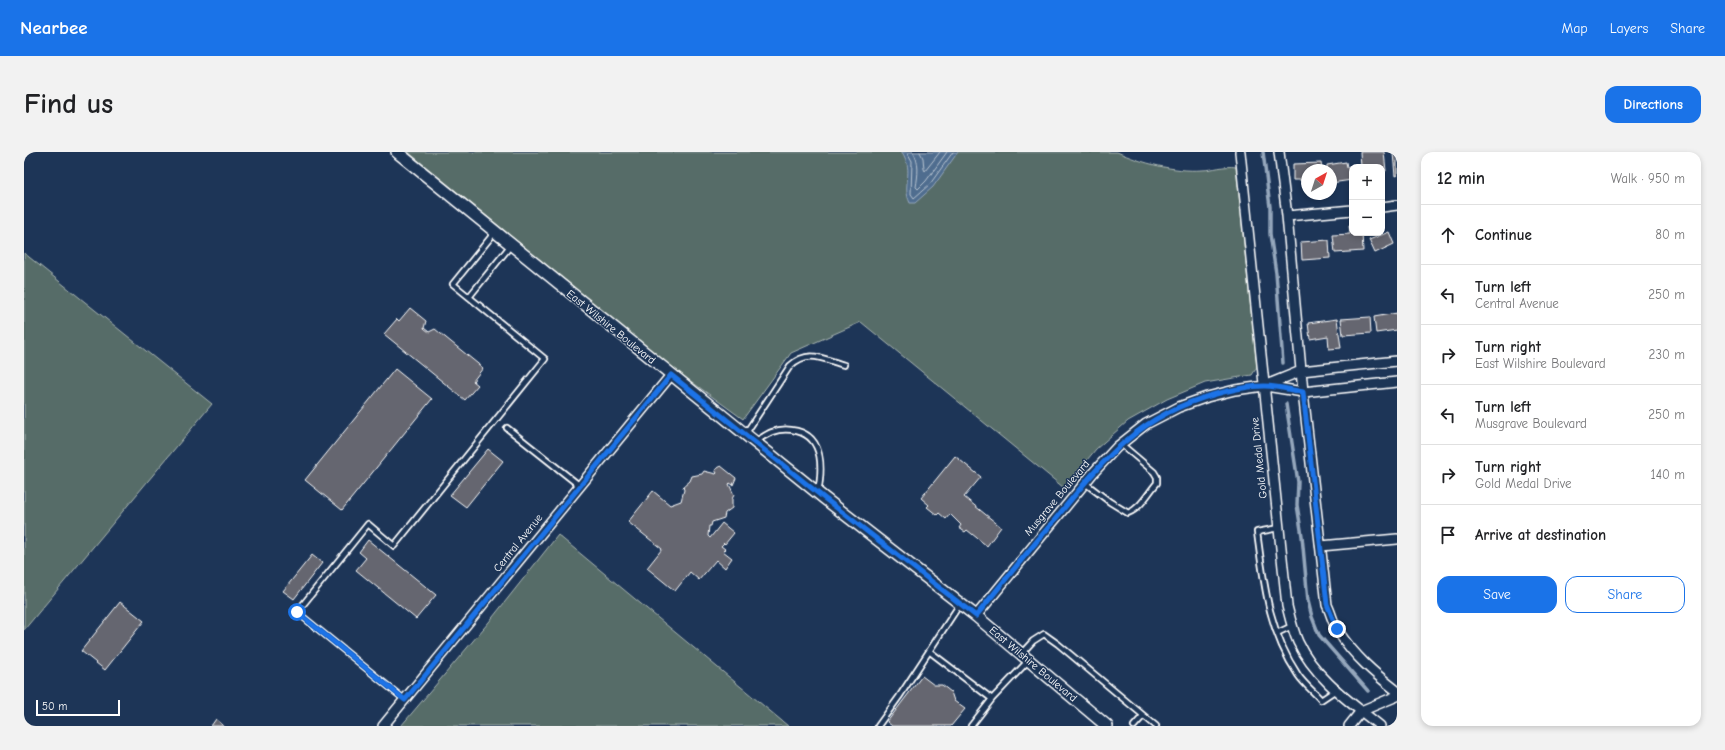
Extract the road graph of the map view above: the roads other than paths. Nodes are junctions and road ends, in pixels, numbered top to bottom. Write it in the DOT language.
graph roads {
  1 [pos="397,152"];
  2 [pos="1240,152"];
  3 [pos="1279,152"];
  4 [pos="1397,205"];
  5 [pos="1385,207"];
  6 [pos="1349,210"];
  7 [pos="1287,216"];
  8 [pos="495,232"];
  9 [pos="511,245"];
  10 [pos="469,297"];
  11 [pos="1397,362"];
  12 [pos="844,365"];
  13 [pos="1301,371"];
  14 [pos="671,375"];
  15 [pos="1397,382"];
  16 [pos="1264,386"];
  17 [pos="1303,392"];
  18 [pos="507,428"];
  19 [pos="745,434"];
  20 [pos="754,442"];
  21 [pos="1121,444"];
  22 [pos="1084,483"];
  23 [pos="580,486"];
  24 [pos="818,494"];
  25 [pos="1279,528"];
  26 [pos="1397,539"];
  27 [pos="1321,546"];
  28 [pos="960,604"];
  29 [pos="976,616"];
  30 [pos="1292,626"];
  31 [pos="1277,633"];
  32 [pos="929,650"];
  33 [pos="1025,657"];
  34 [pos="1336,690"];
  35 [pos="1397,691"];
  36 [pos="1397,696"];
  37 [pos="992,699"];
  38 [pos="405,700"];
  39 [pos="1362,711"];
  40 [pos="1143,716"];
  41 [pos="383,726"];
  42 [pos="878,726"];
  43 [pos="971,726"];
  44 [pos="1108,726"];
  45 [pos="1134,726"];
  46 [pos="1156,726"];
  47 [pos="1349,726"];
  48 [pos="1380,726"];
  1 -- 8 [label="street, East Wilshire Boulevard"];
  2 -- 16 [label="street, Gold Medal Drive"];
  3 -- 7 [label="street"];
  4 -- 5 [label="street"];
  6 -- 7 [label="street"];
  7 -- 13 [label="street"];
  8 -- 9 [label="street, East Wilshire Boulevard"];
  8 -- 10 [label="lane"];
  9 -- 10 [label="lane"];
  9 -- 14 [label="street, East Wilshire Boulevard"];
  10 -- 38 [label="lane"];
  11 -- 13 [label="street, Musgrave Boulevard"];
  12 -- 19 [label="lane"];
  13 -- 16 [label="street, Musgrave Boulevard"];
  13 -- 17 [label="street"];
  14 -- 19 [label="street, East Wilshire Boulevard"];
  14 -- 23 [label="street, Central Avenue"];
  15 -- 17 [label="street, Musgrave Boulevard"];
  16 -- 17 [label="street, Musgrave Boulevard"];
  16 -- 21 [label="street, Musgrave Boulevard"];
  16 -- 25 [label="street, Gold Medal Drive"];
  17 -- 27 [label="street"];
  18 -- 23 [label="lane"];
  19 -- 20 [label="street, East Wilshire Boulevard"];
  20 -- 24 [label="street, East Wilshire Boulevard"];
  20 -- 24 [label="lane"];
  21 -- 22 [label="street, Musgrave Boulevard"];
  21 -- 22 [label="lane"];
  22 -- 29 [label="street, Musgrave Boulevard"];
  23 -- 38 [label="street, Central Avenue"];
  24 -- 28 [label="street, East Wilshire Boulevard"];
  25 -- 30 [label="street, Gold Medal Drive"];
  25 -- 31 [label="lane"];
  26 -- 27 [label="street"];
  27 -- 35 [label="street"];
  28 -- 29 [label="street, East Wilshire Boulevard"];
  28 -- 32 [label="lane"];
  29 -- 33 [label="street, East Wilshire Boulevard"];
  30 -- 31 [label="lane"];
  30 -- 34 [label="street, Gold Medal Drive"];
  31 -- 34 [label="lane"];
  32 -- 37 [label="lane"];
  32 -- 42 [label="lane"];
  33 -- 37 [label="lane"];
  33 -- 40 [label="lane"];
  33 -- 44 [label="street, East Wilshire Boulevard"];
  34 -- 39 [label="street, Gold Medal Drive"];
  36 -- 39 [label="street"];
  37 -- 43 [label="lane"];
  38 -- 41 [label="street, Central Avenue"];
  39 -- 47 [label="street"];
  39 -- 48 [label="street, Gold Medal Drive"];
  40 -- 45 [label="lane"];
  40 -- 46 [label="lane"];
}
